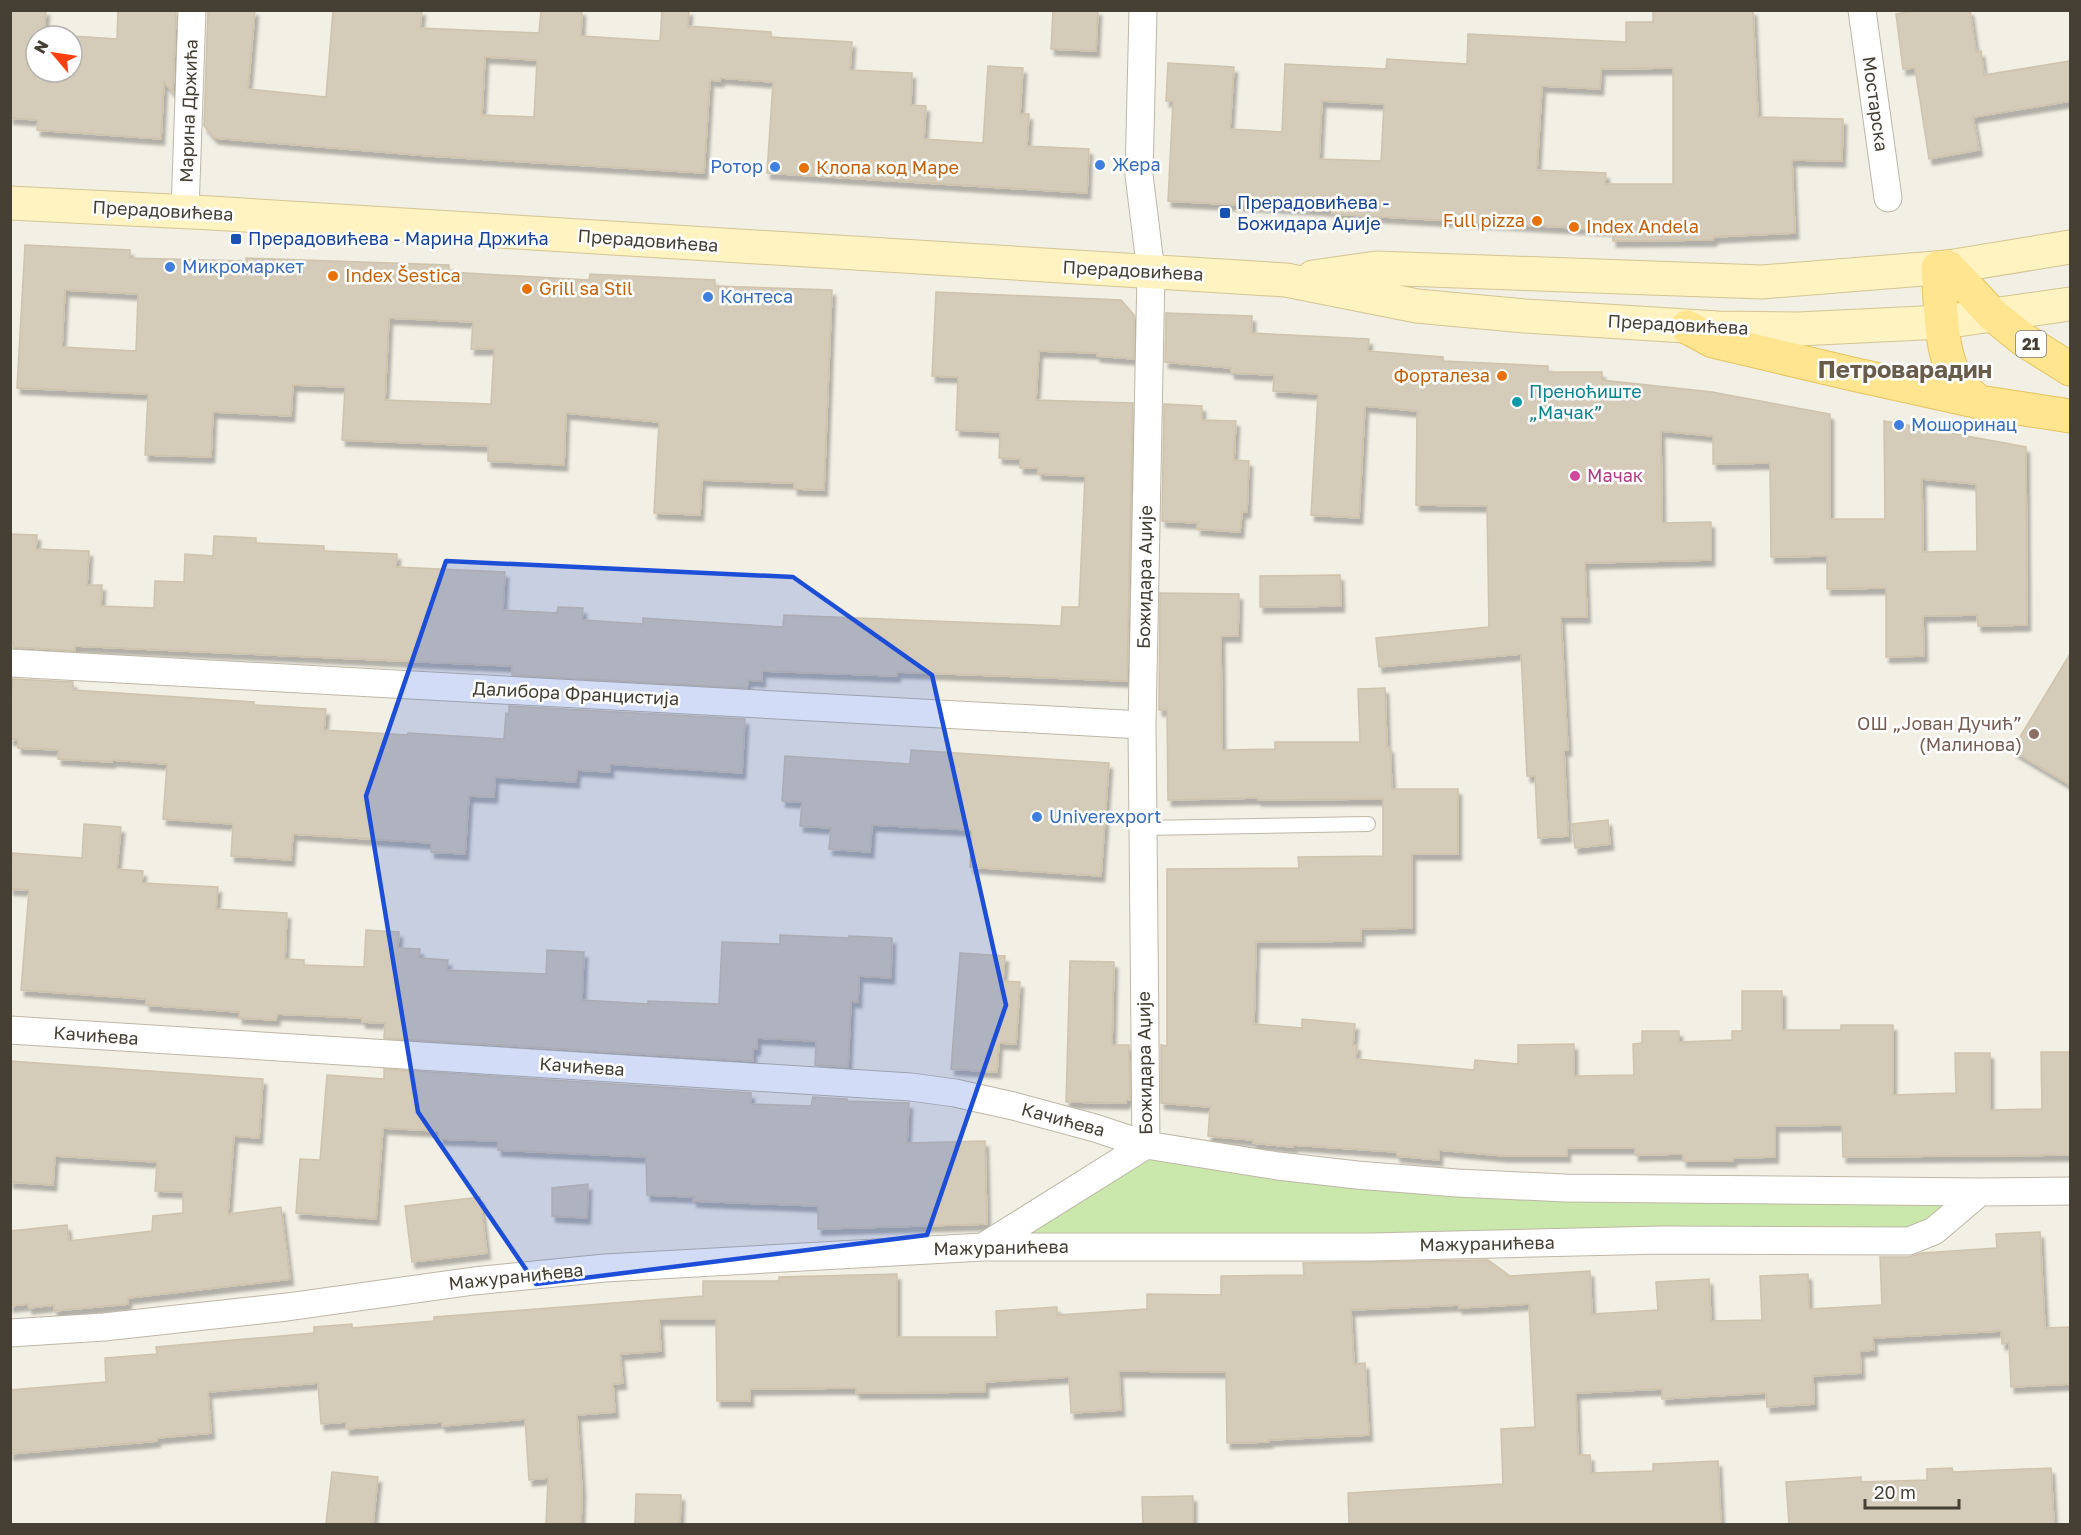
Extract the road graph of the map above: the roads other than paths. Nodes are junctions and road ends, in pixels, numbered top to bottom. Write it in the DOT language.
graph roads {
  1 [pos="192,10"];
  2 [pos="1143,10"];
  3 [pos="1862,10"];
  4 [pos="1888,198"];
  5 [pos="10,203"];
  6 [pos="185,211"];
  7 [pos="2070,247"];
  8 [pos="1943,268"];
  9 [pos="1151,272"];
  10 [pos="1286,280"];
  11 [pos="2070,304"];
  12 [pos="1993,315"];
  13 [pos="1943,322"];
  14 [pos="1687,327"];
  15 [pos="2070,369"];
  16 [pos="1979,402"];
  17 [pos="2070,416"];
  18 [pos="10,663"];
  19 [pos="1142,725"];
  20 [pos="1368,824"];
  21 [pos="1143,828"];
  22 [pos="10,1030"];
  23 [pos="1146,1144"];
  24 [pos="2070,1191"];
  25 [pos="1980,1192"];
  26 [pos="983,1246"];
  27 [pos="10,1334"];
  1 -- 6 [label="street, Марина Држића"];
  2 -- 9 [label="street, Божидара Аџије"];
  3 -- 4 [label="street, Мостарска"];
  5 -- 6 [label="main road, Прерадовићева"];
  6 -- 9 [label="main road, Прерадовићева"];
  7 -- 8 [label="main road, Прерадовићева"];
  8 -- 10 [label="main road, Прерадовићева"];
  8 -- 12 [label="main road, 21"];
  8 -- 13 [label="main road"];
  9 -- 10 [label="main road, Прерадовићева"];
  9 -- 19 [label="street, Божидара Аџије"];
  10 -- 14 [label="main road, Прерадовићева"];
  11 -- 12 [label="main road, Прерадовићева"];
  12 -- 13 [label="main road, Прерадовићева"];
  12 -- 15 [label="main road, 21"];
  13 -- 14 [label="main road, Прерадовићева"];
  13 -- 16 [label="main road"];
  14 -- 16 [label="main road"];
  16 -- 17 [label="main road"];
  18 -- 19 [label="street, Далибора Францистија"];
  19 -- 21 [label="street, Божидара Аџије"];
  20 -- 21 [label="lane"];
  21 -- 23 [label="street, Божидара Аџије"];
  22 -- 23 [label="street, Качићева"];
  23 -- 25 [label="street"];
  23 -- 26 [label="street"];
  24 -- 25 [label="street"];
  25 -- 26 [label="street, Мажуранићева"];
  26 -- 27 [label="street, Мажуранићева"];
}
